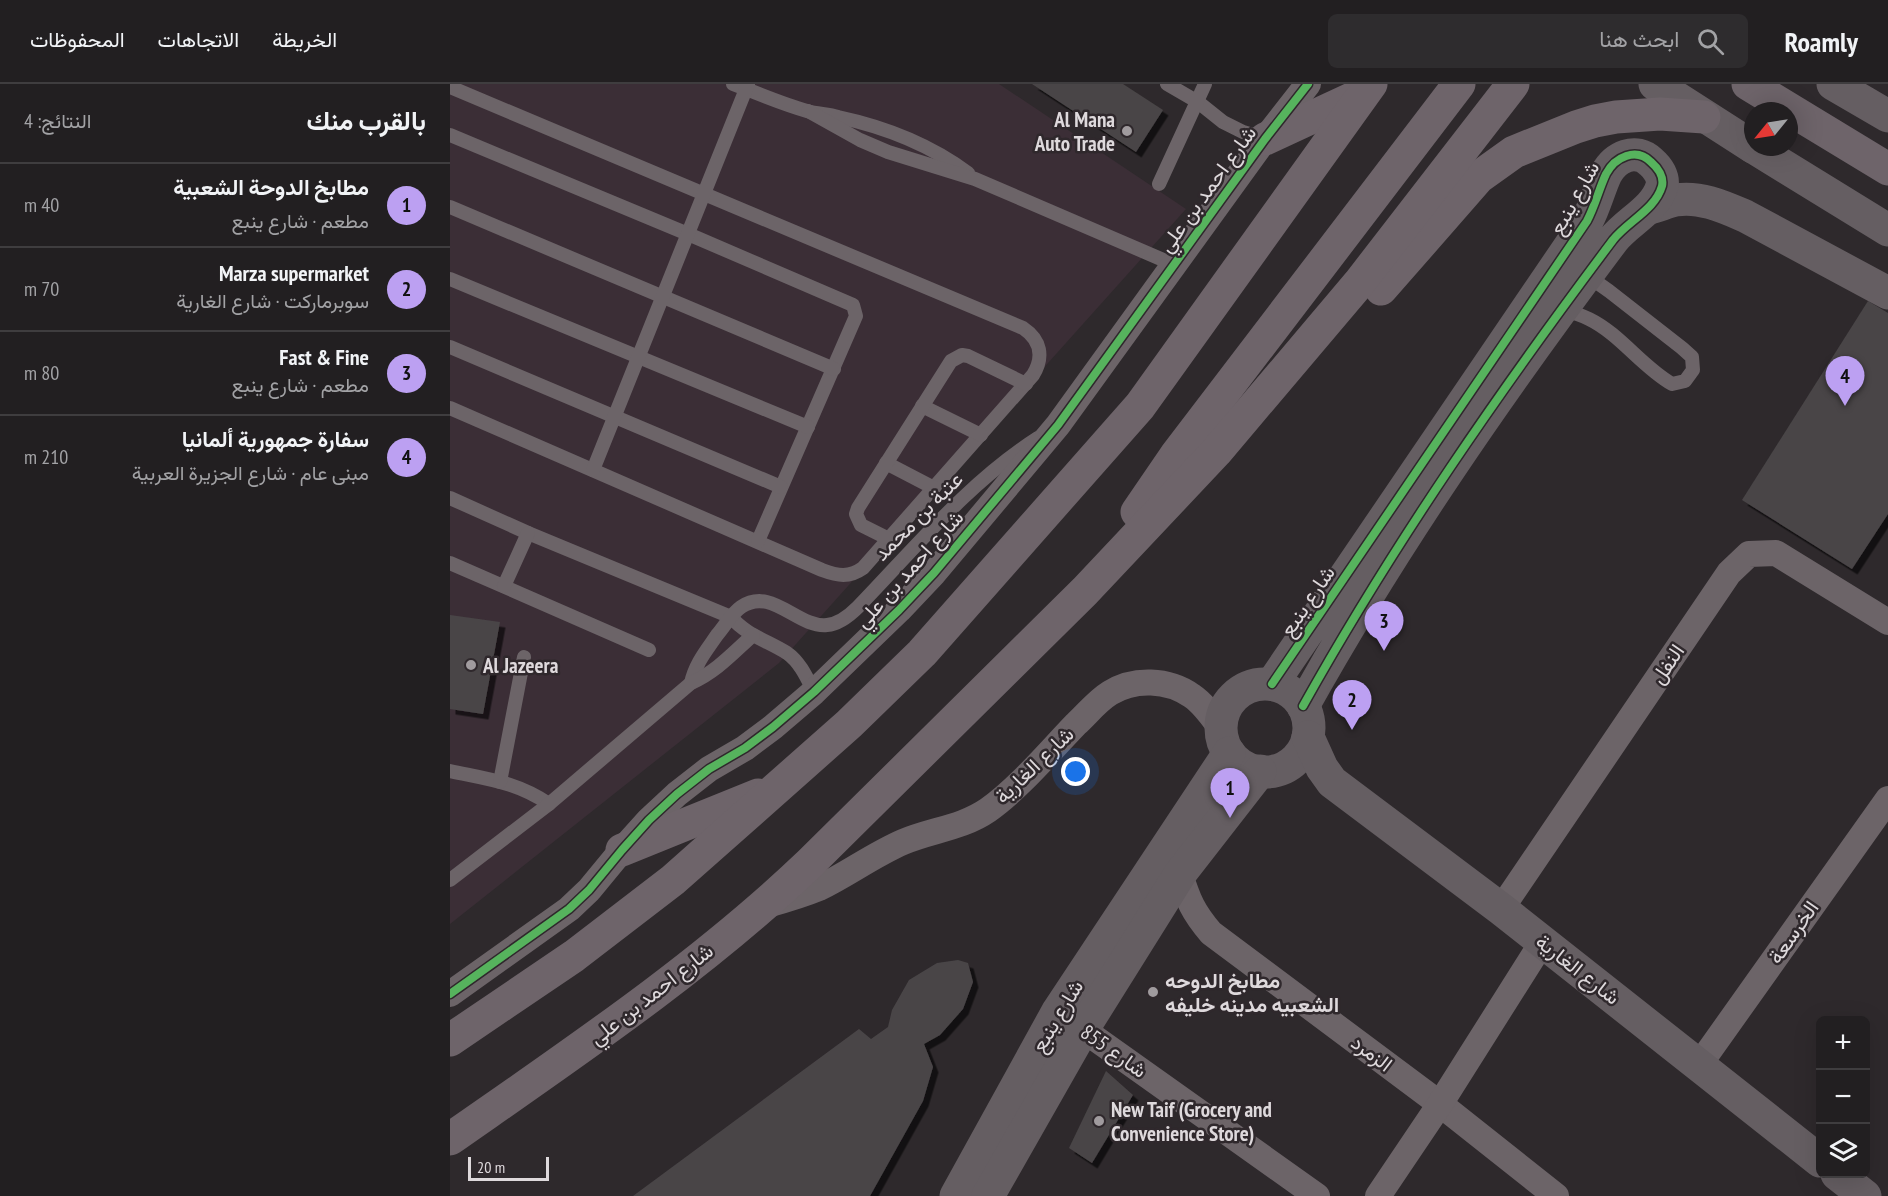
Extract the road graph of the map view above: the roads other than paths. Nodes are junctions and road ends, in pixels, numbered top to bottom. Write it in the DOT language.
graph roads {
  1 [pos="1167,84"];
  2 [pos="1205,84"];
  3 [pos="1308,84"];
  4 [pos="1459,84"];
  5 [pos="1513,84"];
  6 [pos="1654,84"];
  7 [pos="1748,84"];
  8 [pos="1833,84"];
  9 [pos="742,86"];
  10 [pos="450,87"];
  11 [pos="1367,89"];
  12 [pos="1198,102"];
  13 [pos="808,111"];
  14 [pos="1888,116"];
  15 [pos="1704,117"];
  16 [pos="450,135"];
  17 [pos="1265,139"];
  18 [pos="1744,141"];
  19 [pos="1768,156"];
  20 [pos="1888,168"];
  21 [pos="975,179"];
  22 [pos="1160,184"];
  23 [pos="704,194"];
  24 [pos="450,207"];
  25 [pos="1649,208"];
  26 [pos="1888,230"];
  27 [pos="688,234"];
  28 [pos="1175,265"];
  29 [pos="1574,265"];
  30 [pos="450,279"];
  31 [pos="1888,293"];
  32 [pos="663,296"];
  33 [pos="1562,310"];
  34 [pos="450,347"];
  35 [pos="638,357"];
  36 [pos="834,369"];
  37 [pos="1026,384"];
  38 [pos="922,406"];
  39 [pos="450,408"];
  40 [pos="613,416"];
  41 [pos="1058,425"];
  42 [pos="808,427"];
  43 [pos="981,435"];
  44 [pos="886,463"];
  45 [pos="593,470"];
  46 [pos="1422,487"];
  47 [pos="781,488"];
  48 [pos="934,488"];
  49 [pos="1178,493"];
  50 [pos="450,498"];
  51 [pos="528,533"];
  52 [pos="889,539"];
  53 [pos="758,541"];
  54 [pos="450,563"];
  55 [pos="504,586"];
  56 [pos="1085,591"];
  57 [pos="731,617"];
  58 [pos="1888,622"];
  59 [pos="753,635"];
  60 [pos="649,650"];
  61 [pos="524,657"];
  62 [pos="691,683"];
  63 [pos="1272,684"];
  64 [pos="814,692"];
  65 [pos="1306,721"];
  66 [pos="1226,741"];
  67 [pos="450,771"];
  68 [pos="1267,771"];
  69 [pos="500,782"];
  70 [pos="1332,782"];
  71 [pos="779,787"];
  72 [pos="1888,800"];
  73 [pos="549,804"];
  74 [pos="622,850"];
  75 [pos="1180,874"];
  76 [pos="450,880"];
  77 [pos="765,906"];
  78 [pos="1501,909"];
  79 [pos="1543,941"];
  80 [pos="450,994"];
  81 [pos="1070,1020"];
  82 [pos="450,1040"];
  83 [pos="1699,1065"];
  84 [pos="1440,1104"];
  85 [pos="450,1139"];
  86 [pos="1816,1157"];
  87 [pos="957,1196"];
  88 [pos="988,1196"];
  89 [pos="1317,1196"];
  90 [pos="1378,1196"];
  91 [pos="1556,1196"];
  1 -- 12 [label="lane"];
  2 -- 12 [label="lane"];
  3 -- 17 [label="street, شارع احمد بن علي"];
  4 -- 56 [label="main road"];
  5 -- 49 [label="main road, شارع احمد بن علي"];
  6 -- 15 [label="street"];
  7 -- 20 [label="main road"];
  8 -- 14 [label="street"];
  9 -- 13 [label="lane"];
  9 -- 23 [label="lane"];
  10 -- 23 [label="lane"];
  11 -- 17 [label="main road"];
  11 -- 71 [label="main road"];
  12 -- 17 [label="lane"];
  12 -- 22 [label="lane"];
  13 -- 21 [label="lane"];
  13 -- 21 [label="lane"];
  15 -- 18 [label="street"];
  15 -- 49 [label="main road"];
  16 -- 27 [label="lane"];
  17 -- 28 [label="street, شارع احمد بن علي"];
  19 -- 26 [label="street"];
  21 -- 28 [label="lane"];
  23 -- 27 [label="lane"];
  23 -- 37 [label="lane"];
  24 -- 32 [label="lane"];
  25 -- 29 [label="street, شارع ينبع"];
  25 -- 29 [label="street, شارع ينبع"];
  25 -- 31 [label="street"];
  27 -- 32 [label="lane"];
  27 -- 36 [label="lane"];
  28 -- 41 [label="street, شارع احمد بن علي"];
  29 -- 33 [label="street, شارع ينبع"];
  29 -- 33 [label="lane"];
  29 -- 46 [label="street, شارع ينبع"];
  30 -- 35 [label="lane"];
  32 -- 35 [label="lane"];
  32 -- 36 [label="lane"];
  33 -- 46 [label="street, شارع ينبع"];
  34 -- 40 [label="lane"];
  35 -- 40 [label="lane"];
  35 -- 42 [label="lane"];
  36 -- 42 [label="lane"];
  37 -- 38 [label="lane"];
  37 -- 43 [label="lane"];
  38 -- 43 [label="lane"];
  38 -- 44 [label="lane"];
  39 -- 45 [label="lane"];
  40 -- 45 [label="lane"];
  40 -- 47 [label="lane"];
  41 -- 57 [label="lane, عتبة بن محمد"];
  41 -- 64 [label="street, شارع احمد بن علي"];
  42 -- 47 [label="lane"];
  43 -- 48 [label="lane"];
  44 -- 48 [label="lane"];
  44 -- 52 [label="lane"];
  45 -- 53 [label="lane"];
  46 -- 63 [label="street, شارع ينبع"];
  46 -- 65 [label="street, شارع ينبع"];
  47 -- 53 [label="lane"];
  48 -- 52 [label="lane"];
  49 -- 56 [label="main road, شارع احمد بن علي"];
  50 -- 51 [label="lane"];
  51 -- 55 [label="lane"];
  51 -- 57 [label="lane"];
  52 -- 53 [label="lane"];
  54 -- 55 [label="lane"];
  55 -- 60 [label="lane"];
  56 -- 77 [label="main road, شارع احمد بن علي"];
  57 -- 59 [label="lane"];
  57 -- 62 [label="lane"];
  58 -- 78 [label="street, النفل"];
  59 -- 62 [label="lane"];
  59 -- 64 [label="lane"];
  61 -- 69 [label="lane"];
  62 -- 73 [label="lane"];
  63 -- 65 [label="street"];
  63 -- 66 [label="street"];
  64 -- 74 [label="street, شارع احمد بن علي"];
  65 -- 68 [label="street"];
  65 -- 70 [label="street, شارع الغارية"];
  66 -- 68 [label="street"];
  66 -- 77 [label="street, شارع الغارية"];
  66 -- 81 [label="street, شارع ينبع"];
  67 -- 69 [label="lane"];
  68 -- 70 [label="street, شارع الغارية"];
  68 -- 75 [label="street, شارع ينبع"];
  69 -- 73 [label="lane"];
  70 -- 78 [label="street, شارع الغارية"];
  71 -- 74 [label="main road"];
  71 -- 82 [label="main road"];
  72 -- 83 [label="street, الخرسعة"];
  73 -- 76 [label="lane"];
  74 -- 80 [label="street, شارع احمد بن علي"];
  75 -- 81 [label="street, شارع ينبع"];
  75 -- 84 [label="street, الزمرد"];
  77 -- 85 [label="main road, شارع احمد بن علي"];
  78 -- 79 [label="street, شارع الغارية"];
  79 -- 83 [label="street, شارع الغارية"];
  79 -- 84 [label="street"];
  81 -- 87 [label="street, شارع ينبع"];
  81 -- 88 [label="street, شارع ينبع"];
  81 -- 89 [label="street, شارع 855"];
  83 -- 86 [label="street, شارع الغارية"];
  84 -- 90 [label="street"];
  84 -- 91 [label="street, الزمرد"];
}
